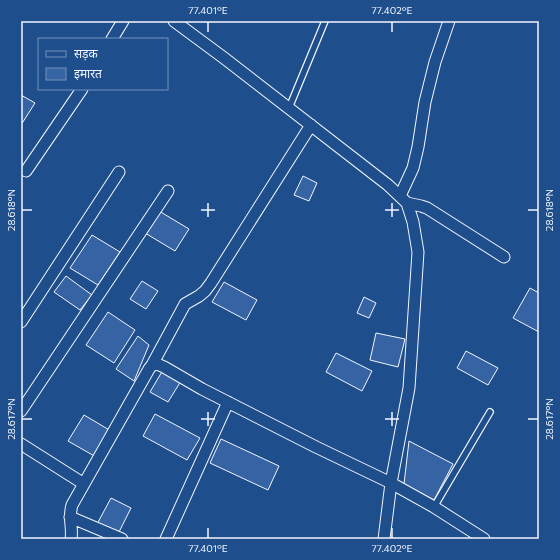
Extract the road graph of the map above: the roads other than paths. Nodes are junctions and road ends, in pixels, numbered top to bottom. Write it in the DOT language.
graph roads {
  1 [pos="122,21"];
  2 [pos="174,21"];
  3 [pos="325,21"];
  4 [pos="449,21"];
  5 [pos="113,38"];
  6 [pos="81,90"];
  7 [pos="289,108"];
  8 [pos="311,125"];
  9 [pos="26,171"];
  10 [pos="119,172"];
  11 [pos="168,191"];
  12 [pos="403,200"];
  13 [pos="504,257"];
  14 [pos="21,322"];
  15 [pos="152,365"];
  16 [pos="228,402"];
  17 [pos="21,410"];
  18 [pos="490,412"];
  19 [pos="21,444"];
  20 [pos="391,483"];
  21 [pos="84,484"];
  22 [pos="434,507"];
  23 [pos="70,517"];
  24 [pos="71,539"];
  25 [pos="122,539"];
  26 [pos="166,539"];
  27 [pos="384,539"];
  28 [pos="484,539"];
  1 -- 5 [label="street"];
  2 -- 7 [label="street"];
  3 -- 7 [label="lane"];
  4 -- 12 [label="street"];
  6 -- 9 [label="street"];
  7 -- 8 [label="street"];
  8 -- 12 [label="street"];
  8 -- 15 [label="street"];
  10 -- 14 [label="street"];
  11 -- 17 [label="street"];
  12 -- 13 [label="street"];
  12 -- 20 [label="street"];
  15 -- 16 [label="street"];
  15 -- 21 [label="street"];
  16 -- 20 [label="street"];
  16 -- 26 [label="street"];
  18 -- 22 [label="lane"];
  19 -- 21 [label="street"];
  20 -- 22 [label="street"];
  20 -- 27 [label="street"];
  21 -- 23 [label="street"];
  22 -- 28 [label="street"];
  23 -- 24 [label="street"];
  23 -- 25 [label="street"];
}
